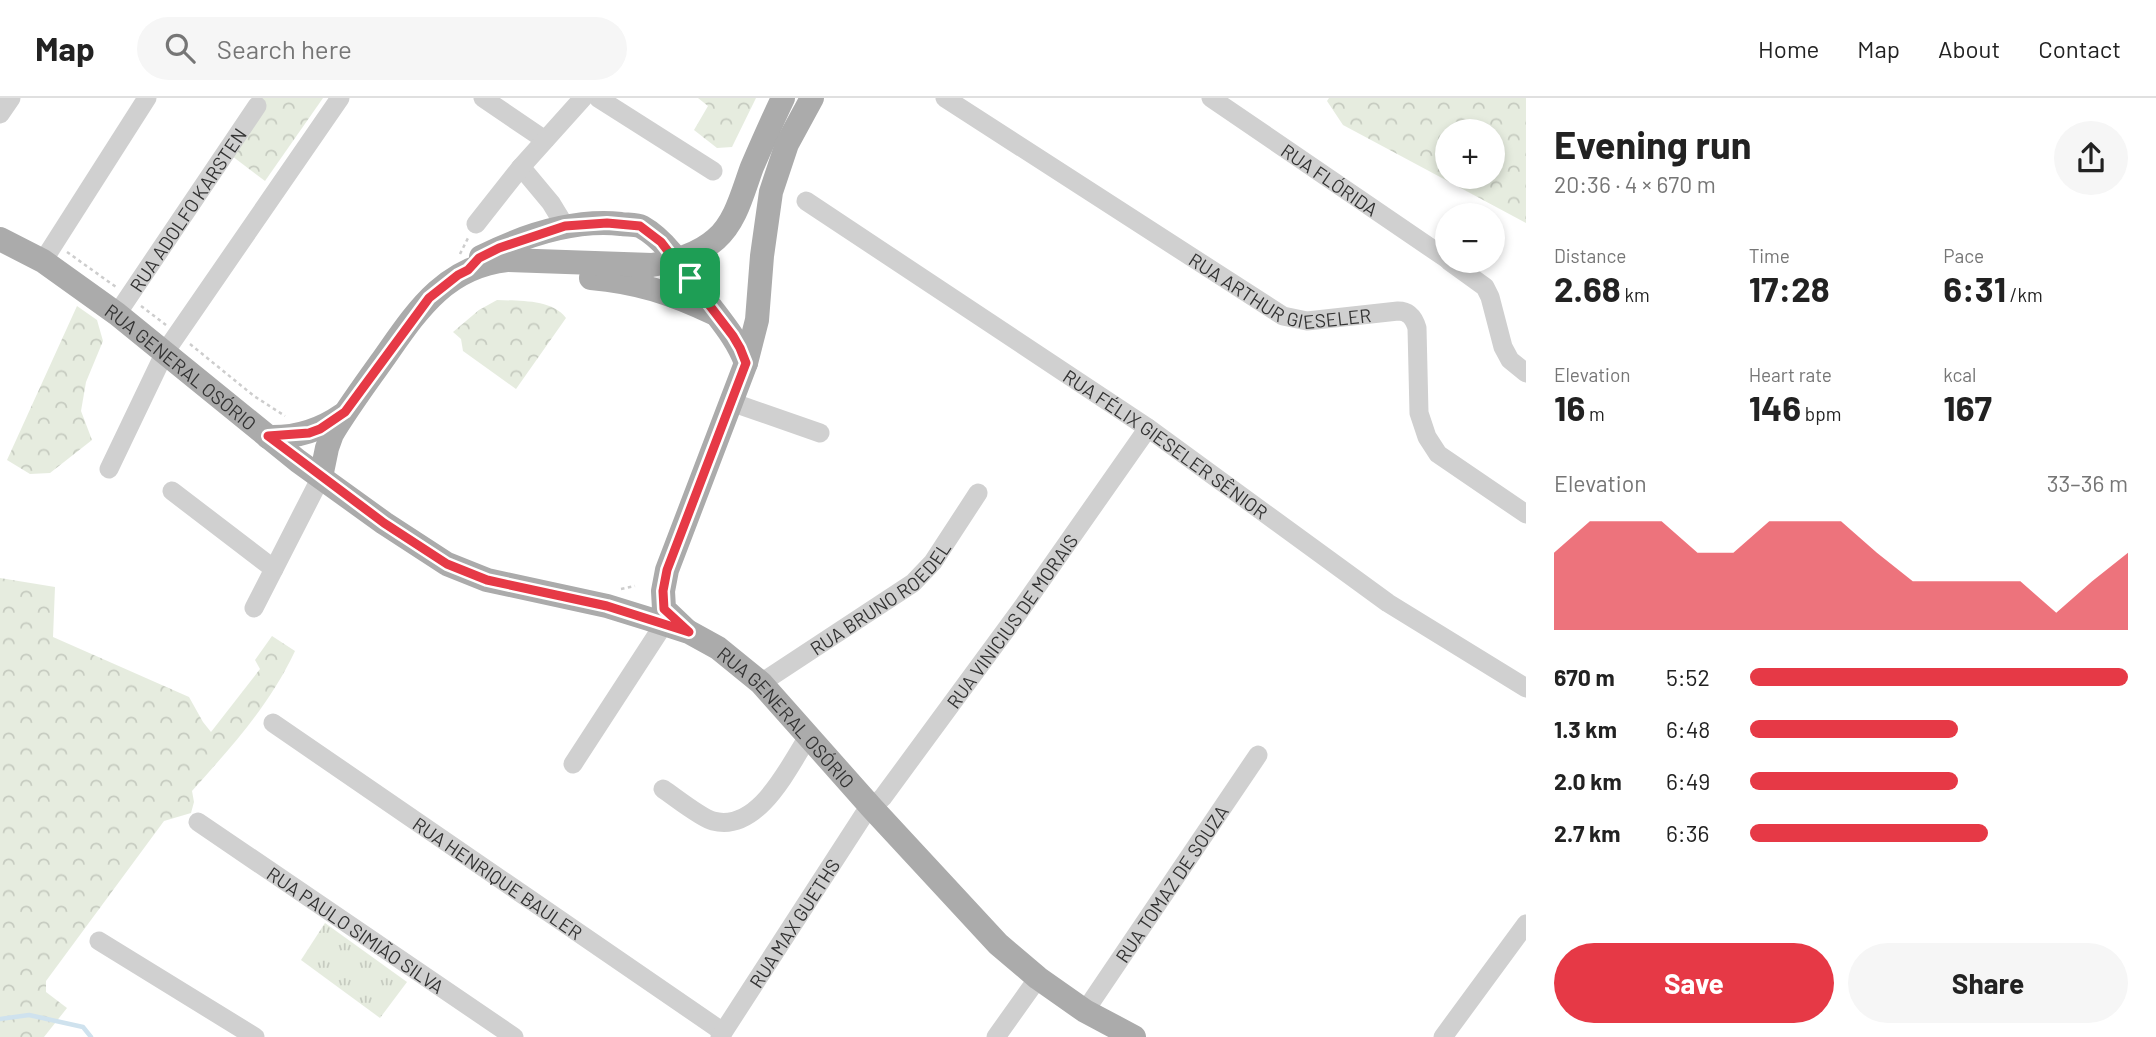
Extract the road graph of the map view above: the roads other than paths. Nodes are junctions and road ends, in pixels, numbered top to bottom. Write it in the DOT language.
graph roads {
  1 [pos="11,98"];
  2 [pos="146,98"];
  3 [pos="340,98"];
  4 [pos="483,98"];
  5 [pos="583,98"];
  6 [pos="598,98"];
  7 [pos="783,98"];
  8 [pos="812,98"];
  9 [pos="946,98"];
  10 [pos="1210,98"];
  11 [pos="257,106"];
  12 [pos="0,114"];
  13 [pos="545,140"];
  14 [pos="521,167"];
  15 [pos="713,171"];
  16 [pos="806,201"];
  17 [pos="475,225"];
  18 [pos="565,226"];
  19 [pos="0,239"];
  20 [pos="1435,251"];
  21 [pos="43,261"];
  22 [pos="468,270"];
  23 [pos="1466,273"];
  24 [pos="429,298"];
  25 [pos="117,314"];
  26 [pos="716,315"];
  27 [pos="165,352"];
  28 [pos="746,363"];
  29 [pos="1526,373"];
  30 [pos="731,402"];
  31 [pos="345,412"];
  32 [pos="1148,428"];
  33 [pos="820,433"];
  34 [pos="268,436"];
  35 [pos="109,469"];
  36 [pos="321,477"];
  37 [pos="173,491"];
  38 [pos="978,493"];
  39 [pos="1526,514"];
  40 [pos="274,569"];
  41 [pos="667,570"];
  42 [pos="613,598"];
  43 [pos="254,608"];
  44 [pos="664,624"];
  45 [pos="689,632"];
  46 [pos="761,683"];
  47 [pos="1526,688"];
  48 [pos="272,723"];
  49 [pos="808,737"];
  50 [pos="1258,755"];
  51 [pos="573,764"];
  52 [pos="663,789"];
  53 [pos="872,808"];
  54 [pos="198,822"];
  55 [pos="1526,924"];
  56 [pos="99,941"];
  57 [pos="1038,978"];
  58 [pos="1084,1011"];
  59 [pos="721,1035"];
  60 [pos="255,1037"];
  61 [pos="514,1037"];
  62 [pos="996,1037"];
  63 [pos="1134,1037"];
  64 [pos="1443,1037"];
  1 -- 12 [label="street"];
  2 -- 21 [label="street"];
  3 -- 27 [label="street"];
  4 -- 13 [label="street"];
  5 -- 13 [label="street"];
  6 -- 15 [label="street"];
  7 -- 22 [label="main road"];
  8 -- 28 [label="main road"];
  9 -- 39 [label="street, RUA ARTHUR GIESELER"];
  10 -- 20 [label="street, RUA FLÓRIDA"];
  11 -- 25 [label="street, RUA ADOLFO KARSTEN"];
  13 -- 14 [label="street"];
  14 -- 17 [label="street"];
  14 -- 18 [label="street"];
  16 -- 32 [label="street, RUA FÉLIX GIESELER SÊNIOR"];
  18 -- 22 [label="main road"];
  18 -- 26 [label="main road"];
  19 -- 21 [label="main road, RUA GENERAL OSÓRIO"];
  21 -- 25 [label="main road, RUA GENERAL OSÓRIO"];
  22 -- 24 [label="main road"];
  23 -- 29 [label="street, RUA FLÓRIDA"];
  24 -- 26 [label="main road"];
  24 -- 31 [label="main road"];
  25 -- 27 [label="main road, RUA GENERAL OSÓRIO"];
  26 -- 28 [label="main road"];
  27 -- 34 [label="main road, RUA GENERAL OSÓRIO"];
  27 -- 35 [label="street"];
  28 -- 30 [label="main road"];
  30 -- 33 [label="street"];
  30 -- 41 [label="main road"];
  31 -- 34 [label="main road"];
  31 -- 36 [label="main road"];
  32 -- 47 [label="street, RUA FÉLIX GIESELER SÊNIOR"];
  32 -- 53 [label="street, RUA VINICIUS DE MORAIS"];
  34 -- 36 [label="main road, RUA GENERAL OSÓRIO"];
  36 -- 40 [label="street"];
  36 -- 42 [label="main road, RUA GENERAL OSÓRIO"];
  37 -- 40 [label="street"];
  38 -- 46 [label="street, RUA BRUNO ROEDEL"];
  40 -- 43 [label="street"];
  41 -- 42 [label="main road"];
  41 -- 45 [label="main road"];
  42 -- 44 [label="main road, RUA GENERAL OSÓRIO"];
  44 -- 45 [label="main road, RUA GENERAL OSÓRIO"];
  44 -- 51 [label="street"];
  45 -- 46 [label="main road, RUA GENERAL OSÓRIO"];
  46 -- 49 [label="main road, RUA GENERAL OSÓRIO"];
  48 -- 59 [label="street, RUA HENRIQUE BAULER"];
  49 -- 52 [label="street"];
  49 -- 53 [label="main road, RUA GENERAL OSÓRIO"];
  50 -- 58 [label="street, RUA TOMAZ DE SOUZA"];
  53 -- 57 [label="main road, RUA GENERAL OSÓRIO"];
  53 -- 59 [label="street, RUA MAX GUETHS"];
  54 -- 61 [label="street, RUA PAULO SIMIÃO SILVA"];
  55 -- 64 [label="street"];
  56 -- 60 [label="street"];
  57 -- 58 [label="main road, RUA GENERAL OSÓRIO"];
  57 -- 62 [label="street"];
  58 -- 63 [label="main road, RUA GENERAL OSÓRIO"];
}
